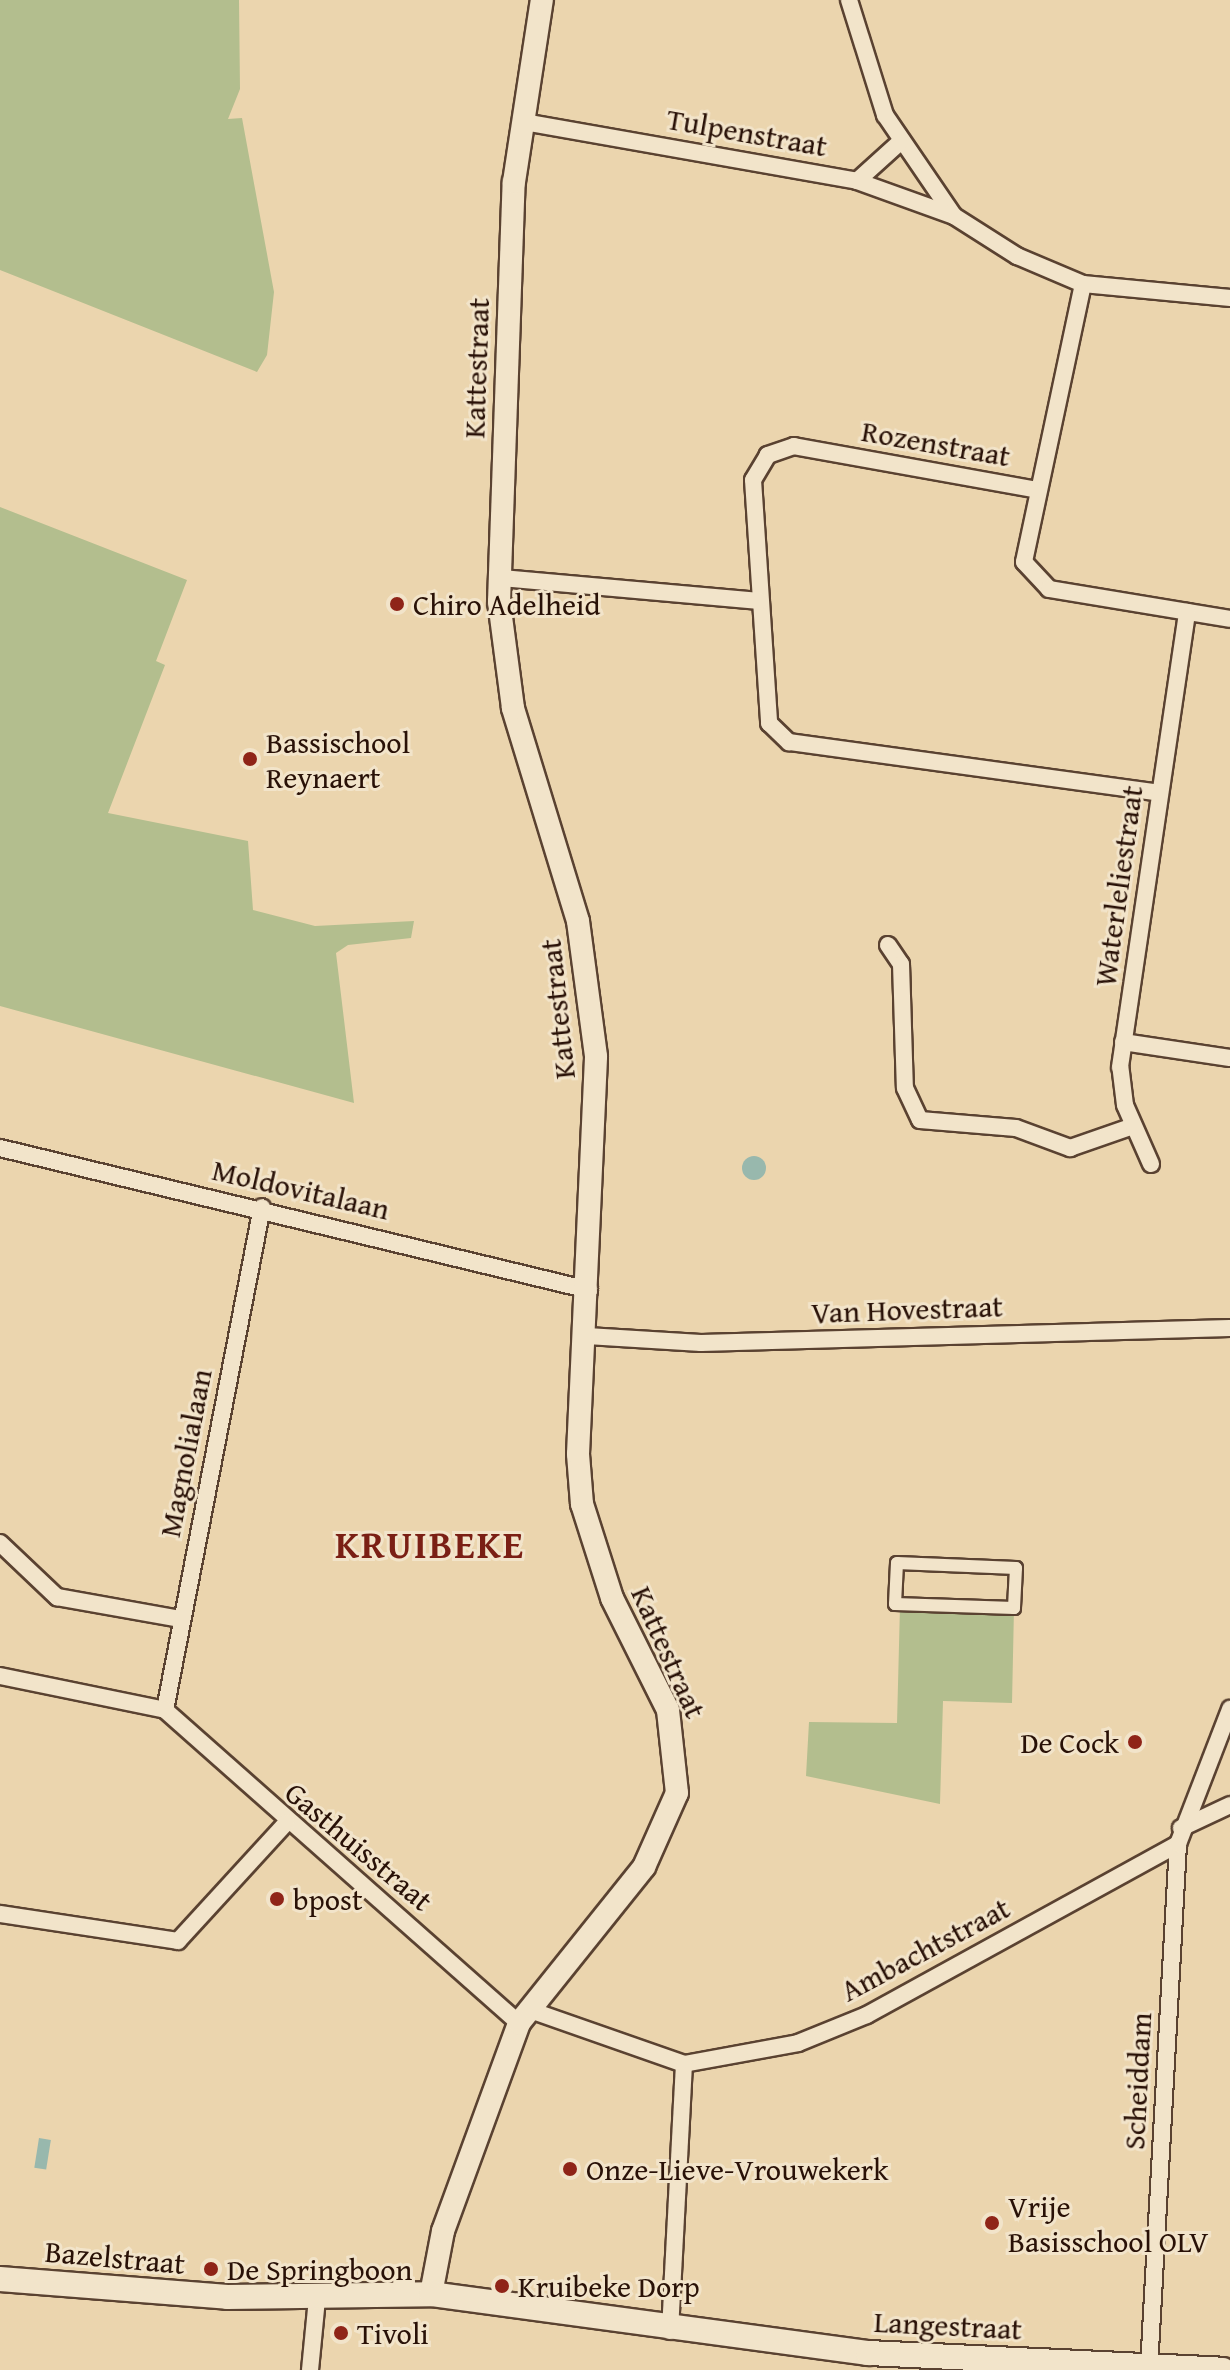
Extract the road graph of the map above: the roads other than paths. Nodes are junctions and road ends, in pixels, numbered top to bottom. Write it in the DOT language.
graph roads {
  1 [pos="542,0"];
  2 [pos="849,0"];
  3 [pos="524,122"];
  4 [pos="899,143"];
  5 [pos="857,181"];
  6 [pos="954,216"];
  7 [pos="1083,284"];
  8 [pos="1230,298"];
  9 [pos="1038,490"];
  10 [pos="501,578"];
  11 [pos="760,601"];
  12 [pos="1187,612"];
  13 [pos="1230,619"];
  14 [pos="1160,793"];
  15 [pos="888,945"];
  16 [pos="1123,1042"];
  17 [pos="1230,1058"];
  18 [pos="1133,1126"];
  19 [pos="0,1148"];
  20 [pos="1151,1164"];
  21 [pos="262,1207"];
  22 [pos="589,1290"];
  23 [pos="1230,1328"];
  24 [pos="587,1336"];
  25 [pos="0,1543"];
  26 [pos="1016,1568"];
  27 [pos="181,1619"];
  28 [pos="0,1676"];
  29 [pos="1230,1709"];
  30 [pos="165,1710"];
  31 [pos="1230,1805"];
  32 [pos="286,1823"];
  33 [pos="1180,1836"];
  34 [pos="0,1914"];
  35 [pos="524,2016"];
  36 [pos="684,2064"];
  37 [pos="0,2279"];
  38 [pos="431,2294"];
  39 [pos="317,2298"];
  40 [pos="670,2331"];
  41 [pos="1149,2368"];
  42 [pos="310,2370"];
  43 [pos="1223,2370"];
  1 -- 3 [label="street, Kattestraat"];
  2 -- 4 [label="street, Tulpenstraat"];
  3 -- 5 [label="street, Tulpenstraat"];
  3 -- 10 [label="street, Kattestraat"];
  4 -- 5 [label="street"];
  4 -- 6 [label="street, Tulpenstraat"];
  5 -- 6 [label="street, Tulpenstraat"];
  6 -- 7 [label="street, Tulpenstraat"];
  7 -- 8 [label="street, Tulpenstraat"];
  7 -- 9 [label="street, Rozenstraat"];
  9 -- 11 [label="street, Rozenstraat"];
  9 -- 12 [label="street"];
  10 -- 11 [label="street"];
  10 -- 22 [label="street, Kattestraat"];
  11 -- 14 [label="street, Rozenstraat"];
  12 -- 13 [label="street"];
  12 -- 14 [label="street, Waterleliestraat"];
  14 -- 16 [label="street, Waterleliestraat"];
  15 -- 18 [label="street"];
  16 -- 17 [label="street"];
  16 -- 18 [label="street, Waterleliestraat"];
  18 -- 20 [label="street, Waterleliestraat"];
  19 -- 21 [label="street, Moldovitalaan"];
  21 -- 22 [label="street, Moldovitalaan"];
  21 -- 27 [label="street, Magnolialaan"];
  22 -- 24 [label="street, Kattestraat"];
  23 -- 24 [label="street, Van Hovestraat"];
  24 -- 35 [label="street, Kattestraat"];
  25 -- 27 [label="street"];
  26 -- 26 [label="street"];
  27 -- 30 [label="street, Magnolialaan"];
  28 -- 30 [label="street"];
  29 -- 33 [label="street, Scheiddam"];
  30 -- 32 [label="street, Gasthuisstraat"];
  31 -- 33 [label="street, Ambachtstraat"];
  32 -- 34 [label="street"];
  32 -- 35 [label="street, Gasthuisstraat"];
  33 -- 36 [label="street, Ambachtstraat"];
  33 -- 41 [label="street, Scheiddam"];
  35 -- 36 [label="street"];
  35 -- 38 [label="street, Kattestraat"];
  36 -- 40 [label="street"];
  37 -- 39 [label="main road, Bazelstraat"];
  38 -- 39 [label="main road, Bazelstraat"];
  38 -- 40 [label="main road, Langestraat"];
  39 -- 42 [label="street"];
  40 -- 41 [label="main road, Langestraat"];
  41 -- 43 [label="main road, Langestraat"];
}
